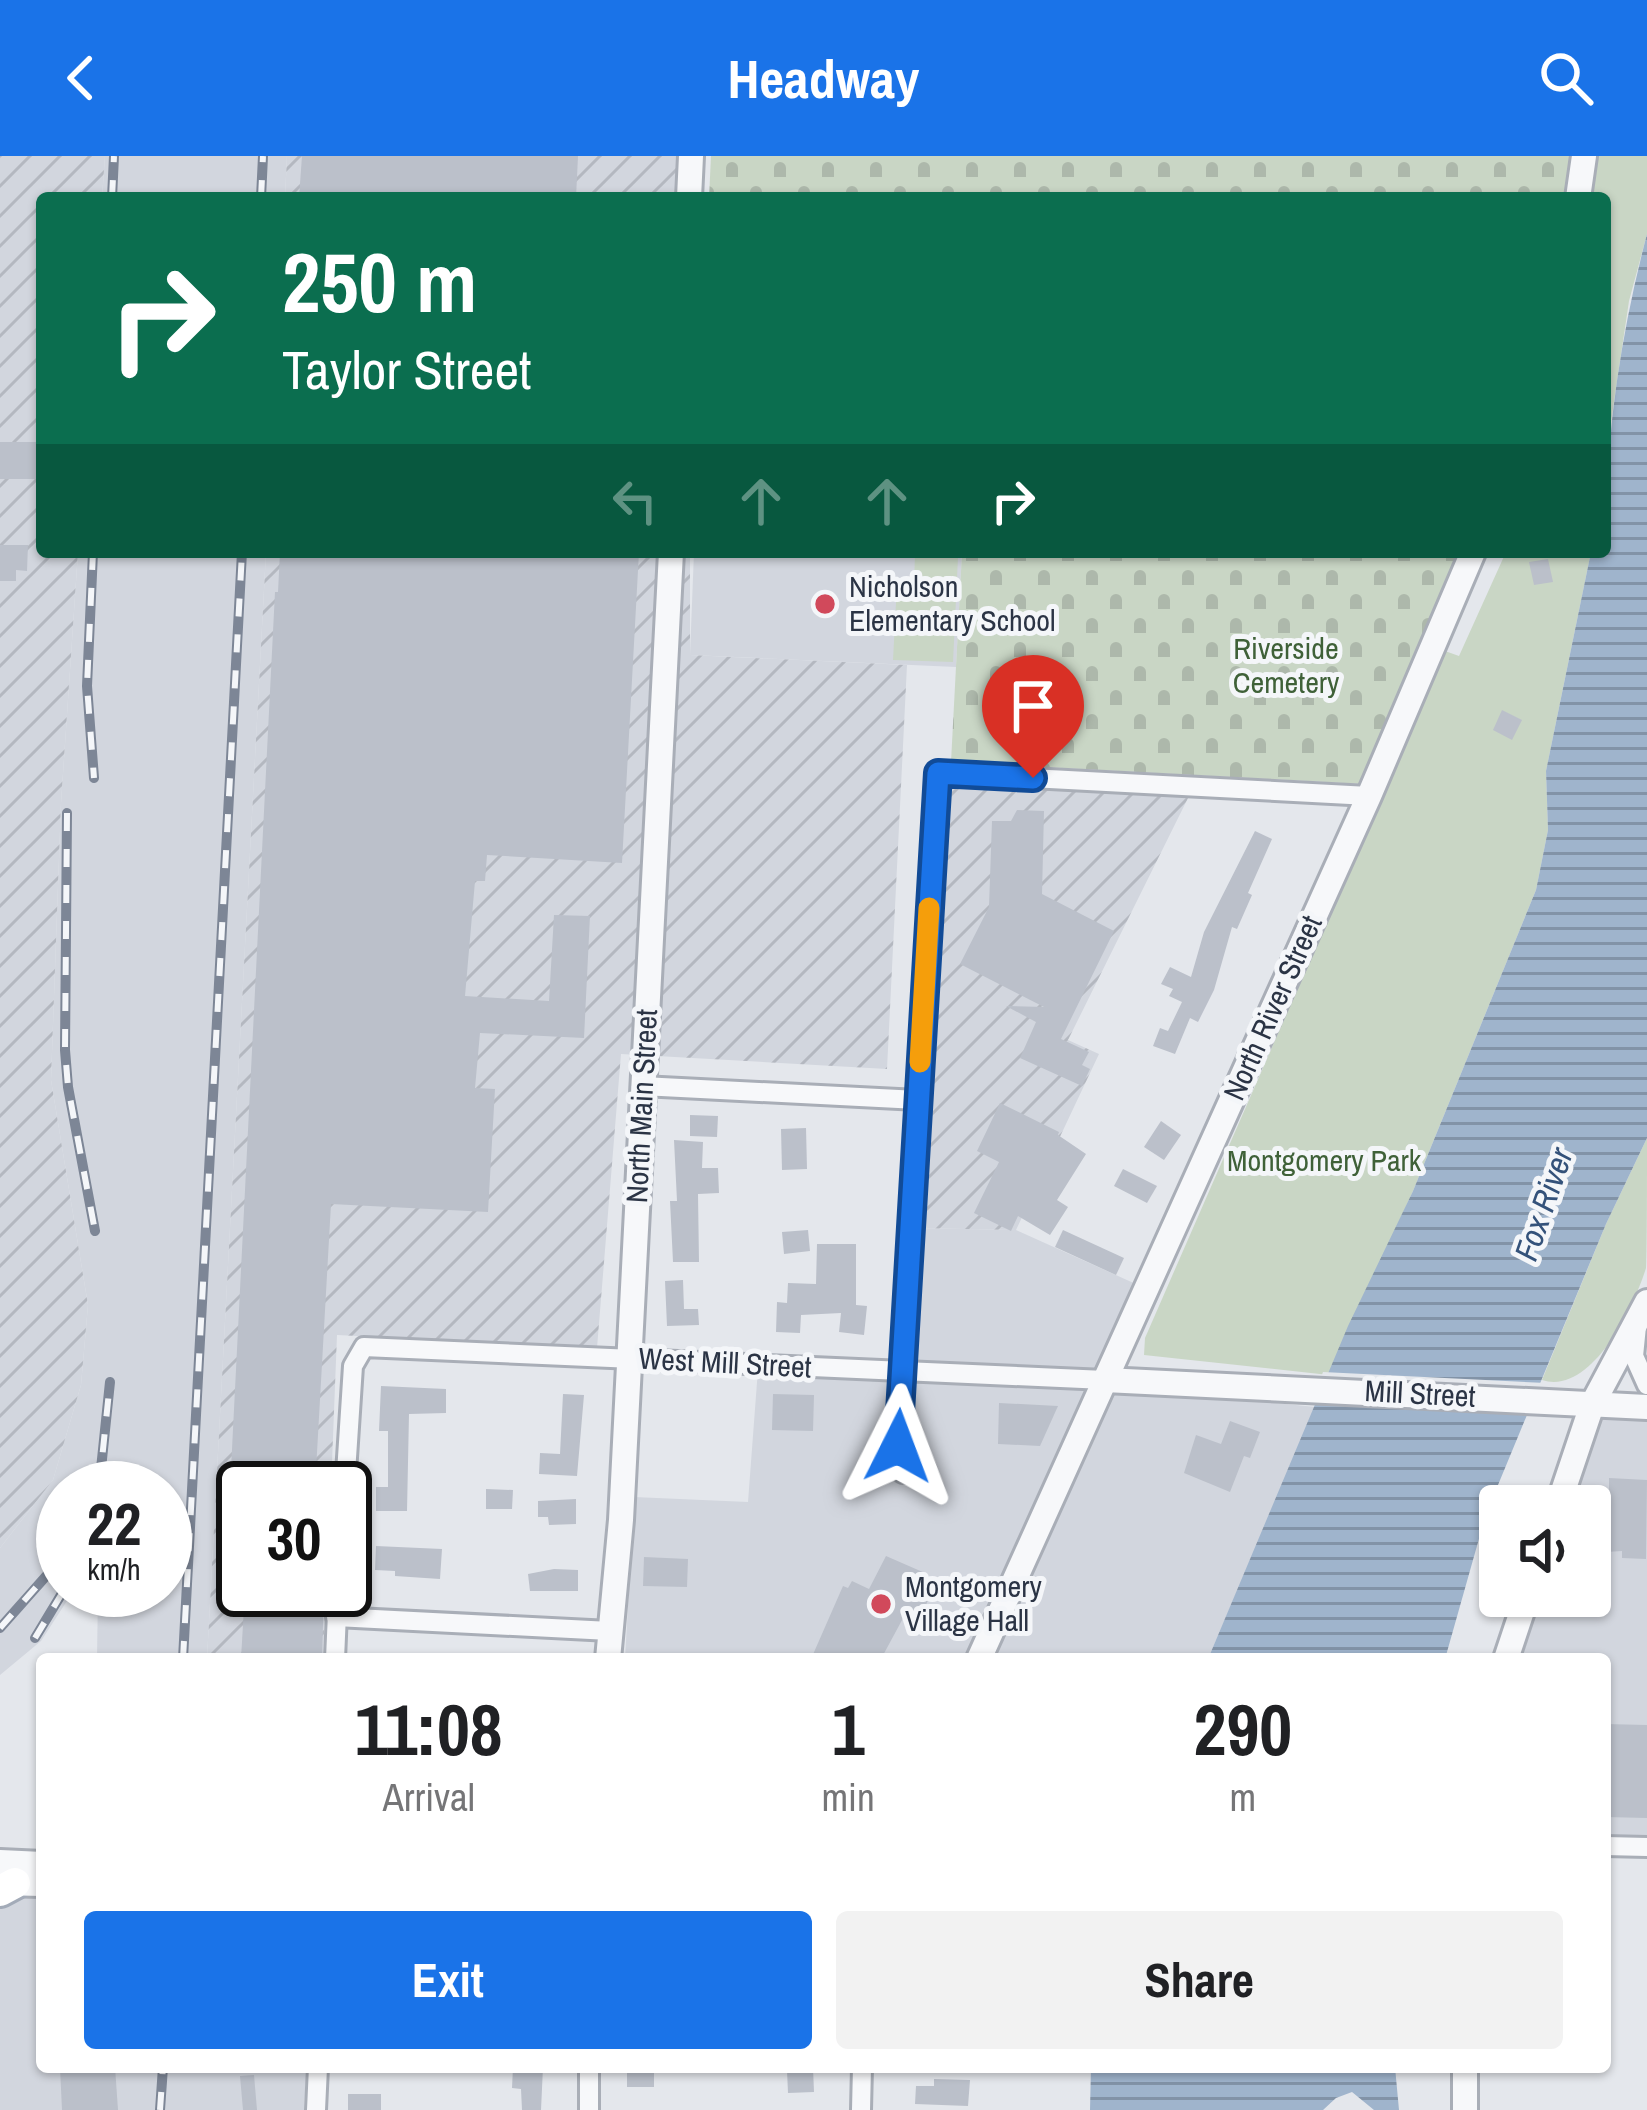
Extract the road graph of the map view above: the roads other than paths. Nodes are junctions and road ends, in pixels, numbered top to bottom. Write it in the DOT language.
graph roads {
  1 [pos="692,156"];
  2 [pos="1584,156"];
  3 [pos="689,192"];
  4 [pos="1579,192"];
  5 [pos="670,558"];
  6 [pos="1470,558"];
  7 [pos="1369,796"];
  8 [pos="642,1086"];
  9 [pos="918,1100"];
  10 [pos="1642,1311"];
  11 [pos="629,1358"];
  12 [pos="901,1371"];
  13 [pos="1105,1380"];
  14 [pos="1647,1384"];
  15 [pos="1301,1388"];
  16 [pos="1592,1405"];
  17 [pos="1647,1407"];
  18 [pos="347,1461"];
  19 [pos="903,1473"];
  20 [pos="1565,1485"];
  21 [pos="336,1617"];
  22 [pos="1520,1617"];
  23 [pos="610,1630"];
  24 [pos="335,1653"];
  25 [pos="608,1653"];
  26 [pos="983,1653"];
  27 [pos="1508,1653"];
  28 [pos="1611,1846"];
  29 [pos="1647,1847"];
  30 [pos="318,2073"];
  31 [pos="590,2073"];
  32 [pos="862,2073"];
  33 [pos="1465,2073"];
  34 [pos="316,2110"];
  35 [pos="589,2110"];
  36 [pos="861,2110"];
  37 [pos="1465,2110"];
  1 -- 3 [label="street"];
  2 -- 4 [label="street"];
  5 -- 8 [label="street, North Main Street"];
  6 -- 7 [label="street, North River Street"];
  7 -- 9 [label="street"];
  7 -- 13 [label="street, North River Street"];
  8 -- 9 [label="street"];
  8 -- 11 [label="street, North Main Street"];
  9 -- 12 [label="street"];
  10 -- 14 [label="street"];
  10 -- 16 [label="street"];
  11 -- 12 [label="street, West Mill Street"];
  11 -- 18 [label="street, West Mill Street"];
  11 -- 23 [label="street, North Main Street"];
  12 -- 13 [label="street, West Mill Street"];
  12 -- 19 [label="street"];
  13 -- 15 [label="street, West Mill Street"];
  13 -- 26 [label="street, North River Street"];
  15 -- 16 [label="street, Mill Street"];
  16 -- 17 [label="street, Mill Street"];
  16 -- 20 [label="street"];
  21 -- 23 [label="street"];
  21 -- 24 [label="street"];
  22 -- 27 [label="street"];
  23 -- 25 [label="street, North Main Street"];
  28 -- 29 [label="street"];
  30 -- 34 [label="street"];
  31 -- 35 [label="street"];
  32 -- 36 [label="street"];
  33 -- 37 [label="street"];
}
